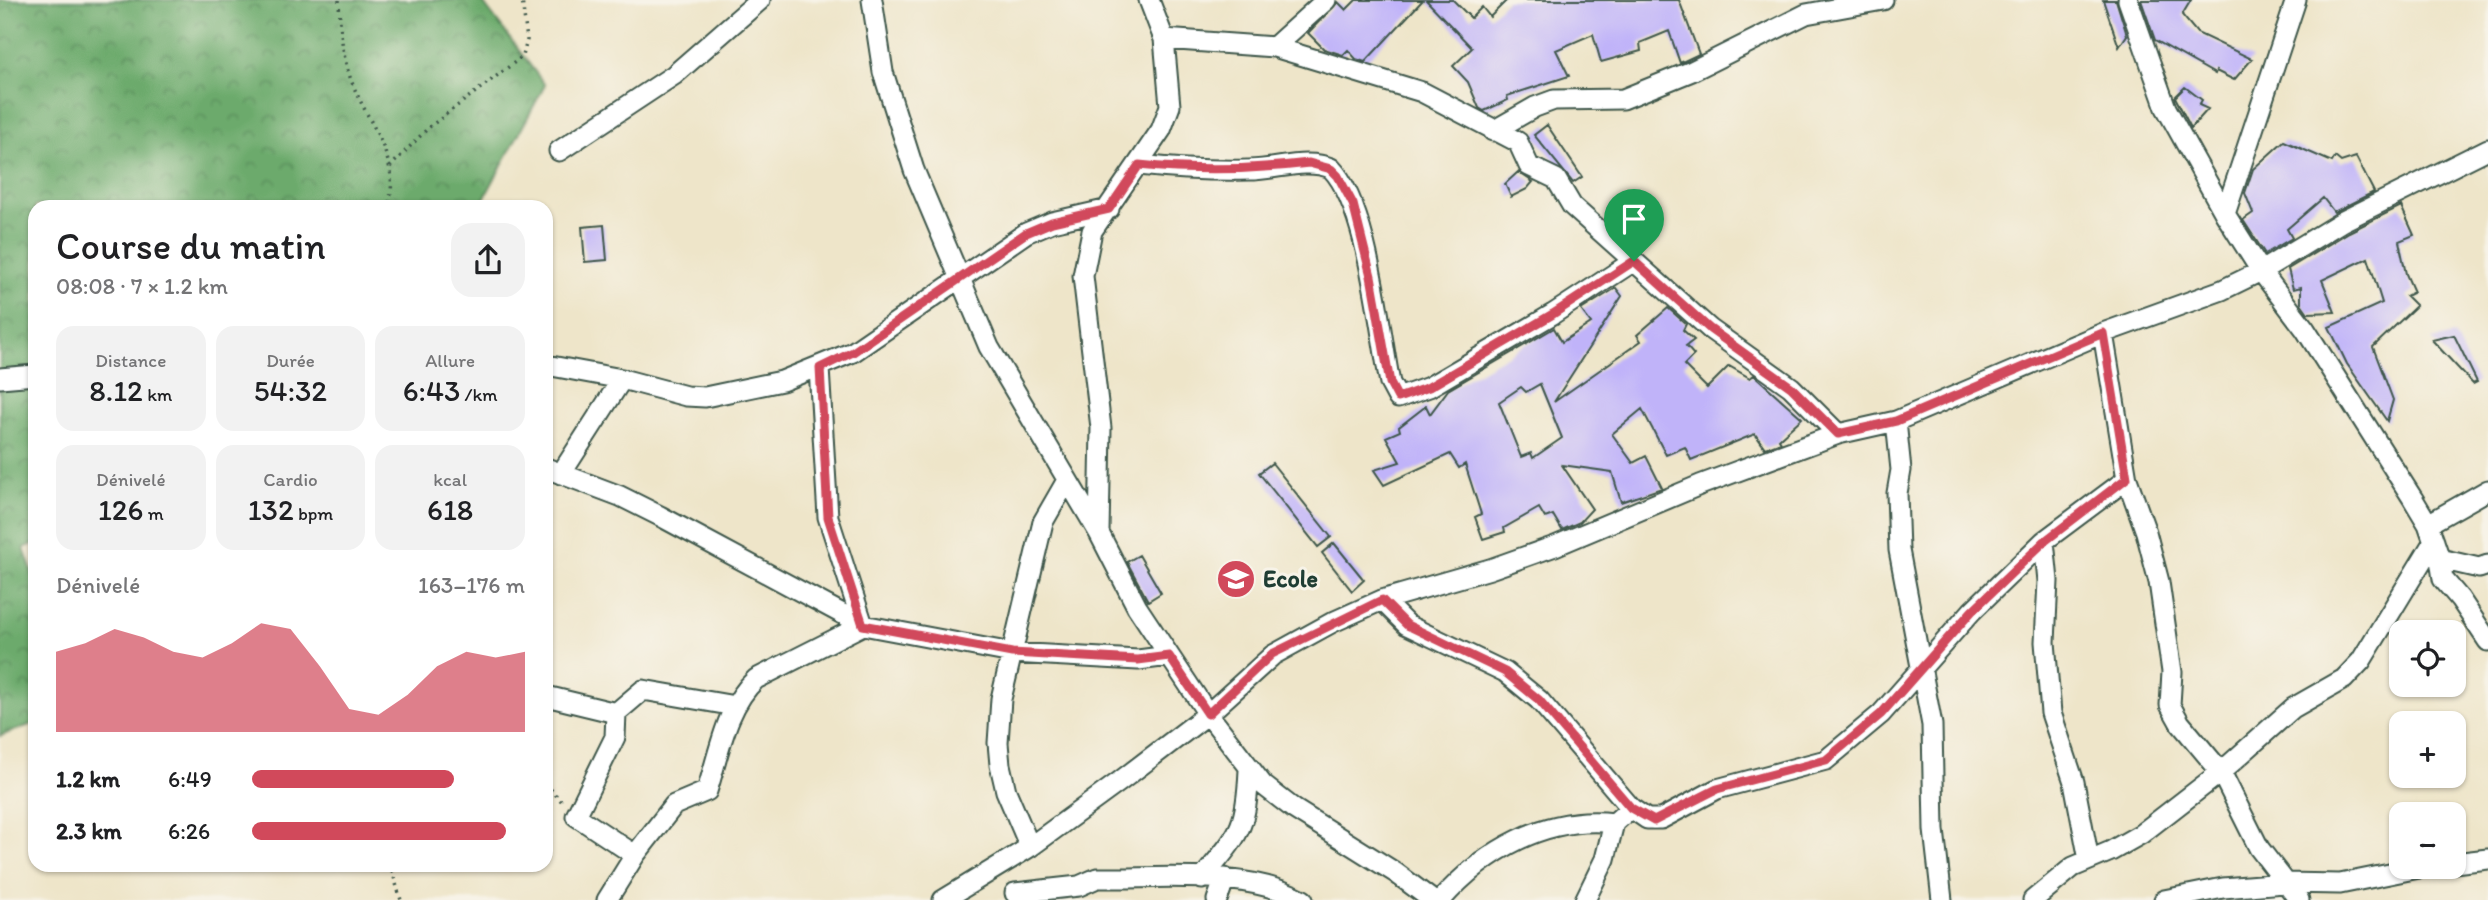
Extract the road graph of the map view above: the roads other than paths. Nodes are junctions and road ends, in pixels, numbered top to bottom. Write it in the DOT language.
graph roads {
  1 [pos="760,0"];
  2 [pos="872,0"];
  3 [pos="1149,0"];
  4 [pos="1326,0"];
  5 [pos="1883,0"];
  6 [pos="2128,0"];
  7 [pos="2296,0"];
  8 [pos="1837,4"];
  9 [pos="1164,39"];
  10 [pos="1275,47"];
  11 [pos="1493,131"];
  12 [pos="2488,149"];
  13 [pos="559,150"];
  14 [pos="1139,165"];
  15 [pos="1109,209"];
  16 [pos="2225,214"];
  17 [pos="1634,261"];
  18 [pos="2261,271"];
  19 [pos="959,279"];
  20 [pos="2103,333"];
  21 [pos="553,366"];
  22 [pos="820,368"];
  23 [pos="28,376"];
  24 [pos="0,379"];
  25 [pos="622,379"];
  26 [pos="1896,421"];
  27 [pos="1838,434"];
  28 [pos="553,471"];
  29 [pos="2127,478"];
  30 [pos="1066,482"];
  31 [pos="2488,490"];
  32 [pos="1099,533"];
  33 [pos="2045,541"];
  34 [pos="2434,542"];
  35 [pos="2488,565"];
  36 [pos="1382,600"];
  37 [pos="863,625"];
  38 [pos="2488,641"];
  39 [pos="1012,653"];
  40 [pos="1169,656"];
  41 [pos="1921,669"];
  42 [pos="553,698"];
  43 [pos="734,706"];
  44 [pos="616,713"];
  45 [pos="1208,714"];
  46 [pos="1249,769"];
  47 [pos="2221,772"];
  48 [pos="1631,808"];
  49 [pos="1614,823"];
  50 [pos="1030,847"];
  51 [pos="635,855"];
  52 [pos="1010,859"];
  53 [pos="2488,859"];
  54 [pos="2089,860"];
  55 [pos="2466,862"];
  56 [pos="2389,874"];
  57 [pos="1225,878"];
  58 [pos="1202,879"];
  59 [pos="2284,883"];
  60 [pos="1014,896"];
  61 [pos="607,900"];
  62 [pos="943,900"];
  63 [pos="1217,900"];
  64 [pos="1303,900"];
  65 [pos="1432,900"];
  66 [pos="1441,900"];
  67 [pos="1585,900"];
  68 [pos="1942,900"];
  69 [pos="2033,900"];
  70 [pos="2164,900"];
  71 [pos="2299,900"];
  1 -- 13 [label="street"];
  2 -- 19 [label="street"];
  3 -- 9 [label="street"];
  4 -- 10 [label="street"];
  5 -- 8 [label="street"];
  6 -- 16 [label="street"];
  7 -- 16 [label="street"];
  8 -- 11 [label="street"];
  9 -- 10 [label="street"];
  9 -- 14 [label="street"];
  10 -- 11 [label="street"];
  11 -- 17 [label="street"];
  12 -- 18 [label="street"];
  14 -- 15 [label="street"];
  14 -- 17 [label="street"];
  15 -- 19 [label="street"];
  15 -- 32 [label="street"];
  16 -- 18 [label="street"];
  17 -- 27 [label="street"];
  18 -- 20 [label="street"];
  18 -- 34 [label="street"];
  19 -- 22 [label="street"];
  19 -- 30 [label="street"];
  20 -- 26 [label="street"];
  20 -- 29 [label="street"];
  21 -- 25 [label="street"];
  22 -- 25 [label="street"];
  22 -- 37 [label="street"];
  23 -- 24 [label="street"];
  25 -- 28 [label="street"];
  26 -- 27 [label="street"];
  26 -- 41 [label="street"];
  27 -- 36 [label="street"];
  28 -- 37 [label="street"];
  29 -- 33 [label="street"];
  29 -- 47 [label="street"];
  30 -- 32 [label="street"];
  30 -- 39 [label="street"];
  31 -- 34 [label="street"];
  32 -- 40 [label="street"];
  33 -- 41 [label="street"];
  33 -- 54 [label="street"];
  34 -- 35 [label="street"];
  34 -- 38 [label="street"];
  34 -- 47 [label="street"];
  36 -- 45 [label="street"];
  36 -- 48 [label="street"];
  37 -- 39 [label="street"];
  37 -- 43 [label="street"];
  39 -- 40 [label="street"];
  39 -- 50 [label="street"];
  40 -- 45 [label="street"];
  41 -- 48 [label="street"];
  41 -- 68 [label="street"];
  42 -- 44 [label="street"];
  43 -- 44 [label="street"];
  43 -- 51 [label="street"];
  44 -- 51 [label="street"];
  45 -- 46 [label="street"];
  45 -- 50 [label="street"];
  46 -- 58 [label="street"];
  46 -- 65 [label="street"];
  47 -- 54 [label="street"];
  47 -- 59 [label="street"];
  48 -- 49 [label="street"];
  49 -- 66 [label="street"];
  49 -- 67 [label="street"];
  50 -- 52 [label="street"];
  51 -- 61 [label="street"];
  52 -- 60 [label="street"];
  52 -- 62 [label="street"];
  53 -- 55 [label="street"];
  54 -- 69 [label="street"];
  56 -- 59 [label="street"];
  57 -- 58 [label="street"];
  57 -- 63 [label="street"];
  57 -- 64 [label="street"];
  58 -- 60 [label="street"];
  59 -- 70 [label="street"];
  59 -- 71 [label="street"];
}
